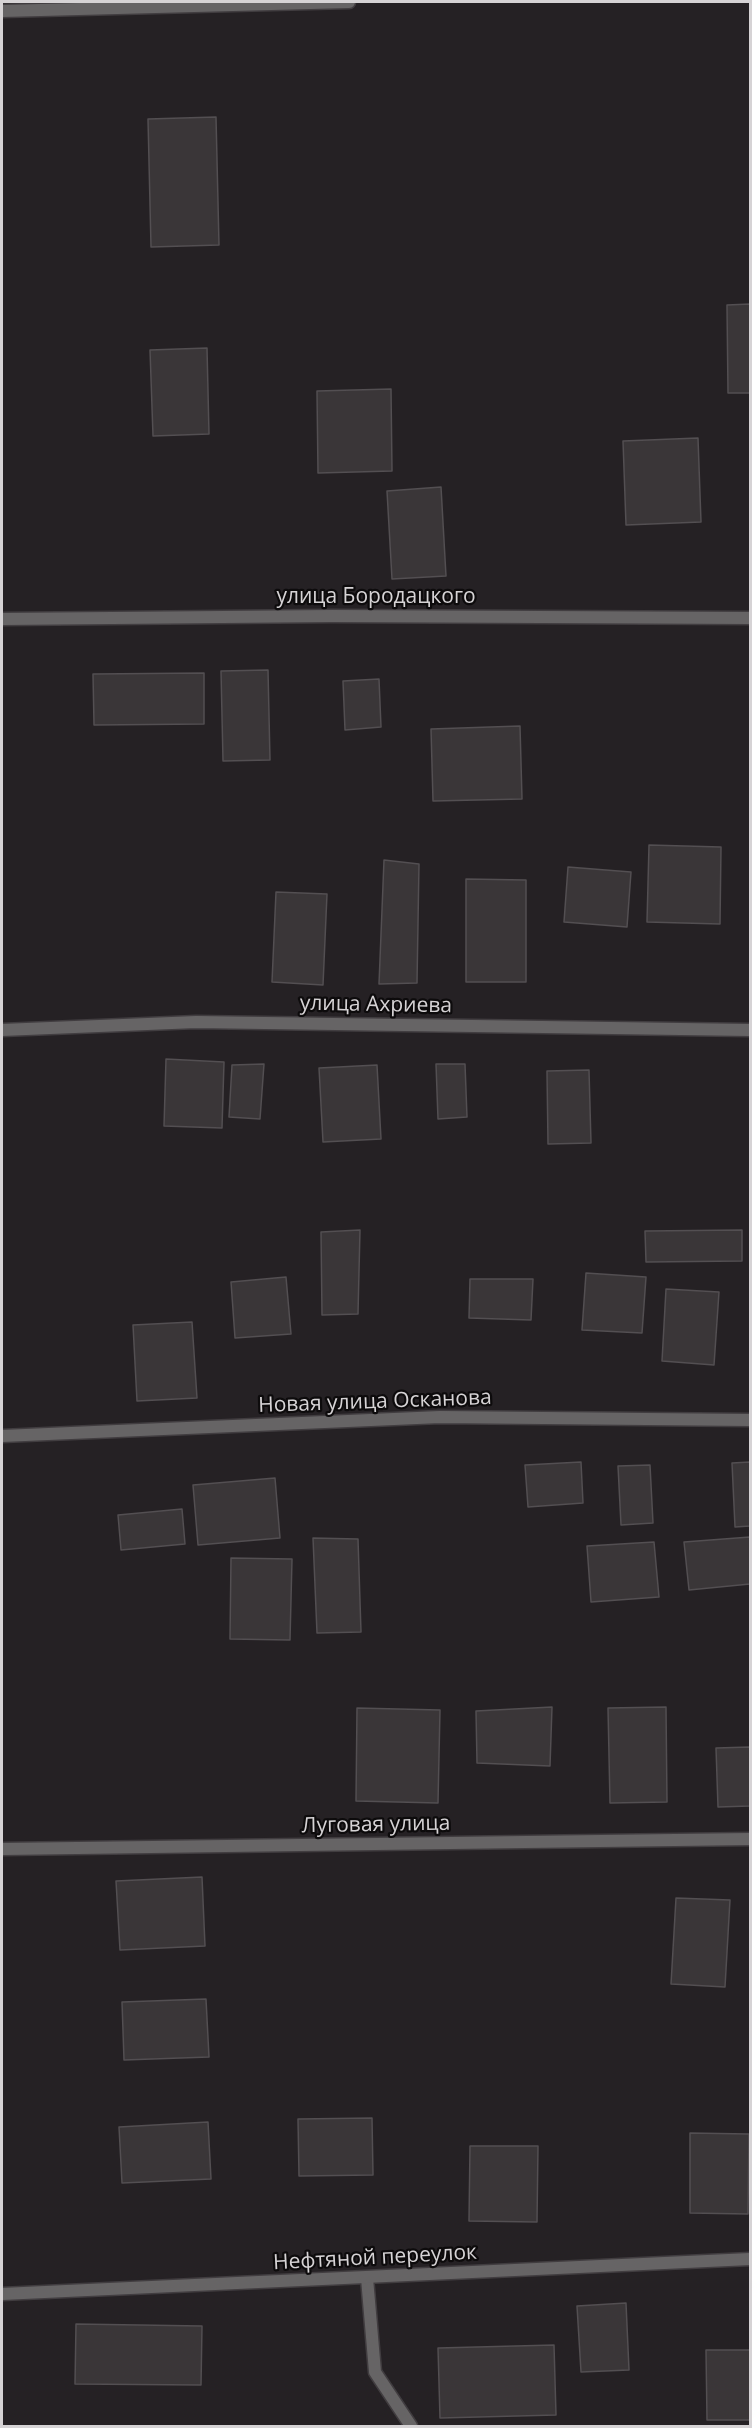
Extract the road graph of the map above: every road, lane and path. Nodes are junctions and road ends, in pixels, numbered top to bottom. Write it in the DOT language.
graph roads {
  1 [pos="349,2"];
  2 [pos="2,10"];
  3 [pos="750,618"];
  4 [pos="2,619"];
  5 [pos="2,1030"];
  6 [pos="750,1030"];
  7 [pos="750,1420"];
  8 [pos="2,1436"];
  9 [pos="750,1839"];
  10 [pos="2,1849"];
  11 [pos="750,2259"];
  12 [pos="367,2278"];
  13 [pos="2,2294"];
  14 [pos="411,2427"];
  1 -- 2 [label="street"];
  3 -- 4 [label="street, улица Бородацкого"];
  5 -- 6 [label="street, улица Ахриева"];
  7 -- 8 [label="street, Новая улица Осканова"];
  9 -- 10 [label="street, Луговая улица"];
  11 -- 12 [label="street, Нефтяной переулок"];
  12 -- 13 [label="street, Нефтяной переулок"];
  12 -- 14 [label="street"];
}
